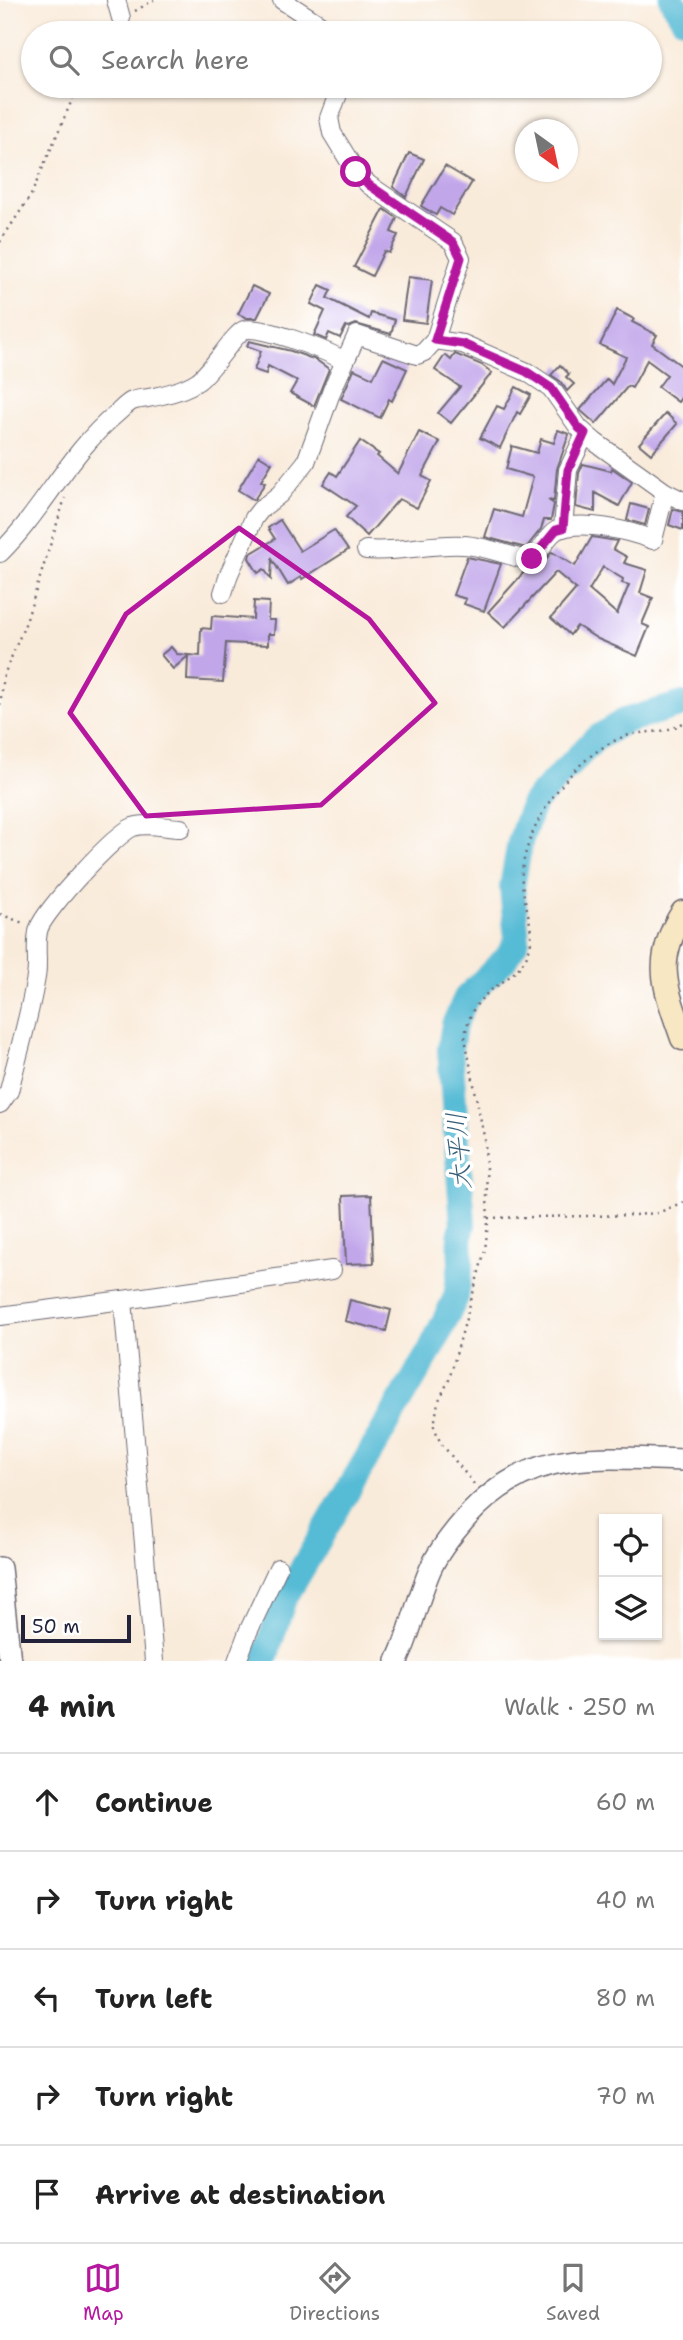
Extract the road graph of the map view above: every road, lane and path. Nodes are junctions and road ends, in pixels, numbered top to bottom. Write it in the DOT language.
graph roads {
  1 [pos="116,0"];
  2 [pos="154,0"];
  3 [pos="282,0"];
  4 [pos="121,18"];
  5 [pos="314,21"];
  6 [pos="73,98"];
  7 [pos="336,98"];
  8 [pos="0,242"];
  9 [pos="435,340"];
  10 [pos="344,361"];
  11 [pos="585,433"];
  12 [pos="56,484"];
  13 [pos="665,492"];
  14 [pos="683,501"];
  15 [pos="563,528"];
  16 [pos="366,550"];
  17 [pos="0,553"];
  18 [pos="223,593"];
  19 [pos="0,705"];
  20 [pos="683,723"];
  21 [pos="181,828"];
  22 [pos="683,913"];
  23 [pos="0,914"];
  24 [pos="39,928"];
  25 [pos="683,1038"];
  26 [pos="0,1104"];
  27 [pos="683,1202"];
  28 [pos="488,1218"];
  29 [pos="332,1270"];
  30 [pos="123,1300"];
  31 [pos="0,1316"];
  32 [pos="683,1460"];
  33 [pos="486,1498"];
  34 [pos="0,1568"];
  35 [pos="278,1568"];
  36 [pos="10,1661"];
  37 [pos="154,1661"];
  38 [pos="237,1661"];
  39 [pos="397,1661"];
  1 -- 4 [label="street"];
  2 -- 4 [label="path"];
  3 -- 5 [label="street"];
  6 -- 8 [label="path"];
  7 -- 9 [label="street"];
  9 -- 10 [label="street"];
  9 -- 11 [label="street"];
  10 -- 12 [label="street"];
  10 -- 18 [label="street"];
  11 -- 13 [label="street"];
  11 -- 15 [label="street"];
  12 -- 17 [label="street"];
  12 -- 19 [label="path"];
  13 -- 14 [label="street"];
  13 -- 15 [label="street"];
  15 -- 16 [label="street"];
  20 -- 28 [label="path"];
  21 -- 24 [label="street"];
  22 -- 25 [label="main road"];
  23 -- 24 [label="path"];
  24 -- 26 [label="street"];
  27 -- 28 [label="path"];
  28 -- 33 [label="path"];
  29 -- 30 [label="street"];
  30 -- 31 [label="street"];
  30 -- 37 [label="street"];
  32 -- 33 [label="street"];
  33 -- 39 [label="street"];
  34 -- 36 [label="street"];
  35 -- 38 [label="street"];
}
